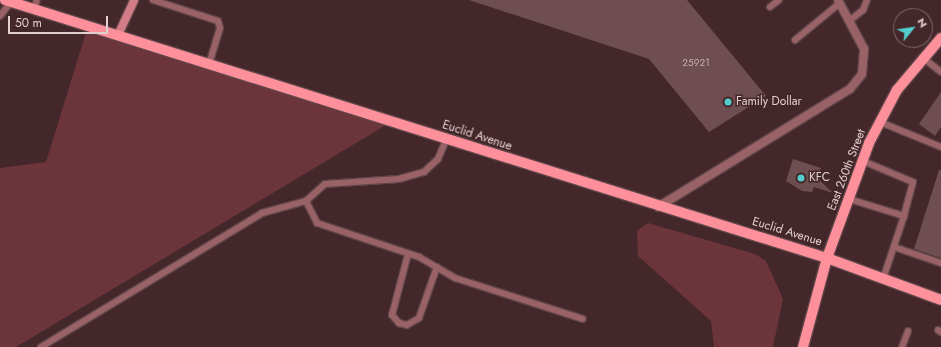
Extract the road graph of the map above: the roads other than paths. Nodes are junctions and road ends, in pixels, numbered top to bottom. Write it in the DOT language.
graph roads {
  1 [pos="134,0"];
  2 [pos="153,0"];
  3 [pos="779,0"];
  4 [pos="866,0"];
  5 [pos="8,1"];
  6 [pos="839,2"];
  7 [pos="35,4"];
  8 [pos="770,7"];
  9 [pos="0,16"];
  10 [pos="849,21"];
  11 [pos="118,35"];
  12 [pos="941,38"];
  13 [pos="795,40"];
  14 [pos="922,58"];
  15 [pos="209,64"];
  16 [pos="941,72"];
  17 [pos="880,122"];
  18 [pos="446,140"];
  19 [pos="941,147"];
  20 [pos="862,161"];
  21 [pos="849,199"];
  22 [pos="306,201"];
  23 [pos="658,207"];
  24 [pos="904,216"];
  25 [pos="894,247"];
  26 [pos="408,254"];
  27 [pos="827,258"];
  28 [pos="941,263"];
  29 [pos="436,267"];
  30 [pos="884,279"];
  31 [pos="941,300"];
  32 [pos="583,319"];
  33 [pos="908,331"];
  34 [pos="41,347"];
  35 [pos="803,347"];
  36 [pos="902,347"];
  1 -- 11 [label="main road"];
  2 -- 15 [label="lane"];
  3 -- 8 [label="lane"];
  4 -- 10 [label="lane"];
  5 -- 7 [label="main road, Euclid Avenue"];
  5 -- 9 [label="lane"];
  6 -- 10 [label="street"];
  6 -- 13 [label="lane"];
  7 -- 11 [label="main road, Euclid Avenue"];
  10 -- 23 [label="street"];
  11 -- 15 [label="main road, Euclid Avenue"];
  12 -- 14 [label="main road, East 260th Street"];
  14 -- 16 [label="lane"];
  14 -- 17 [label="main road, East 260th Street"];
  15 -- 18 [label="main road, Euclid Avenue"];
  17 -- 19 [label="lane"];
  17 -- 20 [label="main road, East 260th Street"];
  18 -- 22 [label="lane"];
  18 -- 23 [label="main road, Euclid Avenue"];
  20 -- 21 [label="main road, East 260th Street"];
  20 -- 24 [label="lane"];
  21 -- 24 [label="lane"];
  21 -- 27 [label="main road, East 260th Street"];
  22 -- 26 [label="lane"];
  22 -- 34 [label="lane"];
  23 -- 27 [label="main road, Euclid Avenue"];
  24 -- 25 [label="lane"];
  25 -- 28 [label="lane"];
  25 -- 30 [label="lane"];
  26 -- 29 [label="lane"];
  26 -- 29 [label="lane"];
  27 -- 30 [label="main road, Euclid Avenue"];
  27 -- 35 [label="main road, East 260th Street"];
  29 -- 32 [label="lane"];
  30 -- 31 [label="main road, Euclid Avenue"];
  33 -- 36 [label="lane"];
}
